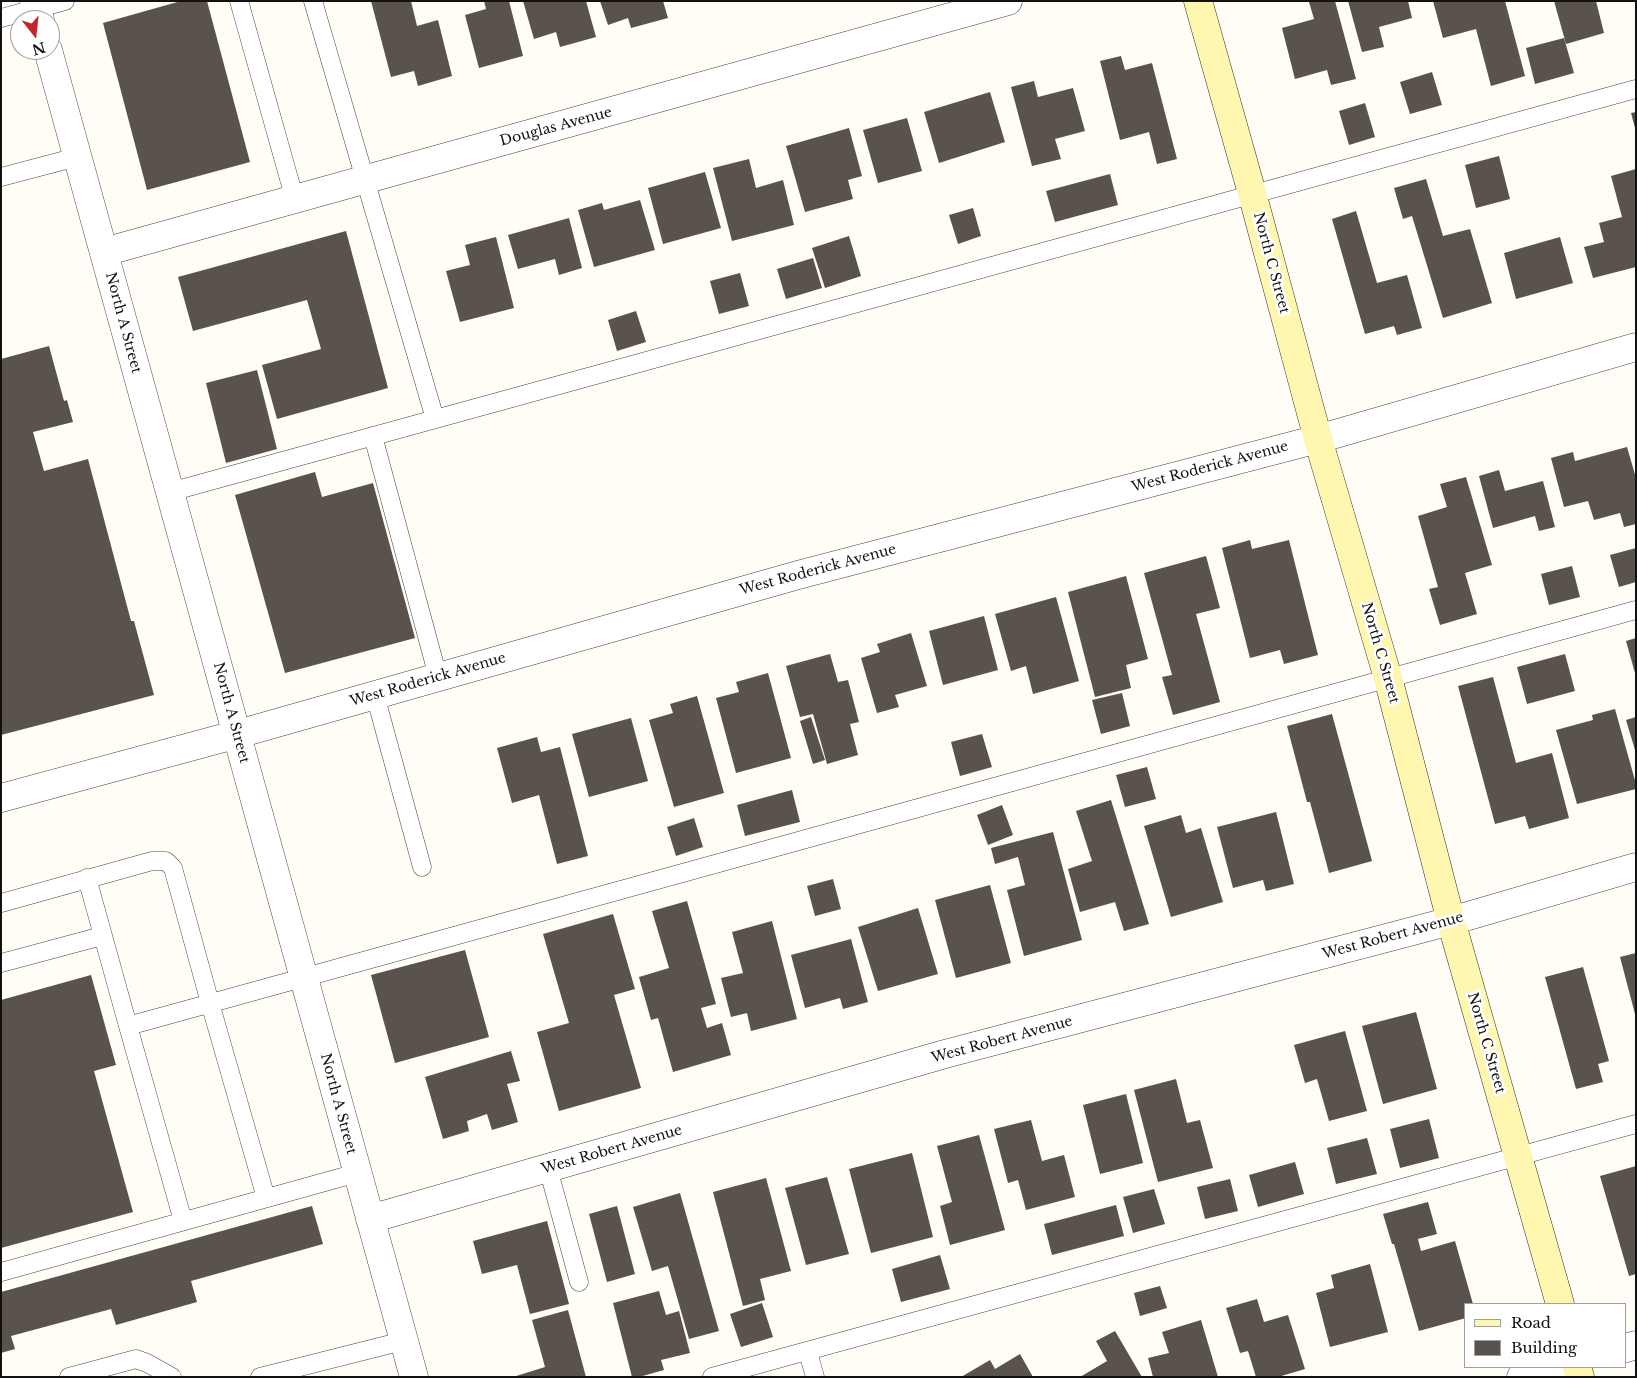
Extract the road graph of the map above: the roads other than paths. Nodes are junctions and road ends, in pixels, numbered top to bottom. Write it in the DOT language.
graph roads {
  1 [pos="65,1"];
  2 [pos="239,1"];
  3 [pos="313,1"];
  4 [pos="1008,1"];
  5 [pos="1198,1"];
  6 [pos="37,10"];
  7 [pos="51,60"];
  8 [pos="1636,89"];
  9 [pos="77,157"];
  10 [pos="1,177"];
  11 [pos="366,179"];
  12 [pos="1252,193"];
  13 [pos="295,200"];
  14 [pos="104,252"];
  15 [pos="1636,347"];
  16 [pos="436,418"];
  17 [pos="373,436"];
  18 [pos="1318,439"];
  19 [pos="170,492"];
  20 [pos="1636,610"];
  21 [pos="438,677"];
  22 [pos="1388,678"];
  23 [pos="375,695"];
  24 [pos="238,734"];
  25 [pos="1,798"];
  26 [pos="422,867"];
  27 [pos="1636,867"];
  28 [pos="87,878"];
  29 [pos="1,903"];
  30 [pos="1451,921"];
  31 [pos="102,936"];
  32 [pos="1,963"];
  33 [pos="304,977"];
  34 [pos="210,1003"];
  35 [pos="128,1026"];
  36 [pos="1636,1124"];
  37 [pos="1518,1157"];
  38 [pos="548,1168"];
  39 [pos="357,1172"];
  40 [pos="266,1198"];
  41 [pos="370,1219"];
  42 [pos="183,1221"];
  43 [pos="1,1272"];
  44 [pos="579,1282"];
  45 [pos="1560,1303"];
  46 [pos="404,1341"];
  47 [pos="808,1352"];
  48 [pos="1554,1368"];
  49 [pos="294,1373"];
  50 [pos="69,1377"];
  51 [pos="172,1377"];
  52 [pos="260,1377"];
  53 [pos="414,1377"];
  54 [pos="712,1377"];
  55 [pos="815,1377"];
  56 [pos="1521,1377"];
  1 -- 6 [label="lane"];
  2 -- 13 [label="lane"];
  3 -- 11 [label="lane"];
  4 -- 11 [label="street, Douglas Avenue"];
  5 -- 12 [label="street, North C Street"];
  7 -- 9 [label="street, North A Street"];
  8 -- 12 [label="lane"];
  9 -- 10 [label="lane"];
  9 -- 14 [label="street, North A Street"];
  11 -- 13 [label="street, Douglas Avenue"];
  11 -- 16 [label="lane"];
  12 -- 16 [label="lane"];
  12 -- 18 [label="street, North C Street"];
  13 -- 14 [label="street, Douglas Avenue"];
  14 -- 19 [label="street, North A Street"];
  15 -- 18 [label="street, West Roderick Avenue"];
  16 -- 17 [label="lane"];
  17 -- 19 [label="lane"];
  17 -- 21 [label="lane"];
  18 -- 21 [label="street, West Roderick Avenue"];
  18 -- 22 [label="street, North C Street"];
  19 -- 24 [label="street, North A Street"];
  20 -- 22 [label="lane"];
  21 -- 23 [label="street, West Roderick Avenue"];
  22 -- 30 [label="street, North C Street"];
  22 -- 33 [label="lane"];
  23 -- 24 [label="street, West Roderick Avenue"];
  23 -- 26 [label="lane"];
  24 -- 25 [label="street, West Roderick Avenue"];
  24 -- 33 [label="street, North A Street"];
  27 -- 30 [label="street, West Robert Avenue"];
  28 -- 29 [label="lane"];
  28 -- 31 [label="lane"];
  28 -- 34 [label="lane"];
  30 -- 37 [label="street, North C Street"];
  30 -- 38 [label="street, West Robert Avenue"];
  31 -- 32 [label="lane"];
  31 -- 35 [label="lane"];
  33 -- 34 [label="lane"];
  33 -- 39 [label="street, North A Street"];
  34 -- 35 [label="lane"];
  34 -- 40 [label="lane"];
  35 -- 42 [label="lane"];
  36 -- 37 [label="lane"];
  37 -- 45 [label="street, North C Street"];
  37 -- 47 [label="lane"];
  38 -- 41 [label="street, West Robert Avenue"];
  38 -- 44 [label="lane"];
  39 -- 40 [label="lane"];
  39 -- 41 [label="street, North A Street"];
  40 -- 42 [label="lane"];
  41 -- 46 [label="street, North A Street"];
  42 -- 43 [label="lane"];
  46 -- 49 [label="lane"];
  46 -- 53 [label="street, North A Street"];
  47 -- 54 [label="lane"];
  47 -- 55 [label="lane"];
  48 -- 56 [label="street"];
  49 -- 52 [label="lane"];
  50 -- 51 [label="lane"];
}
